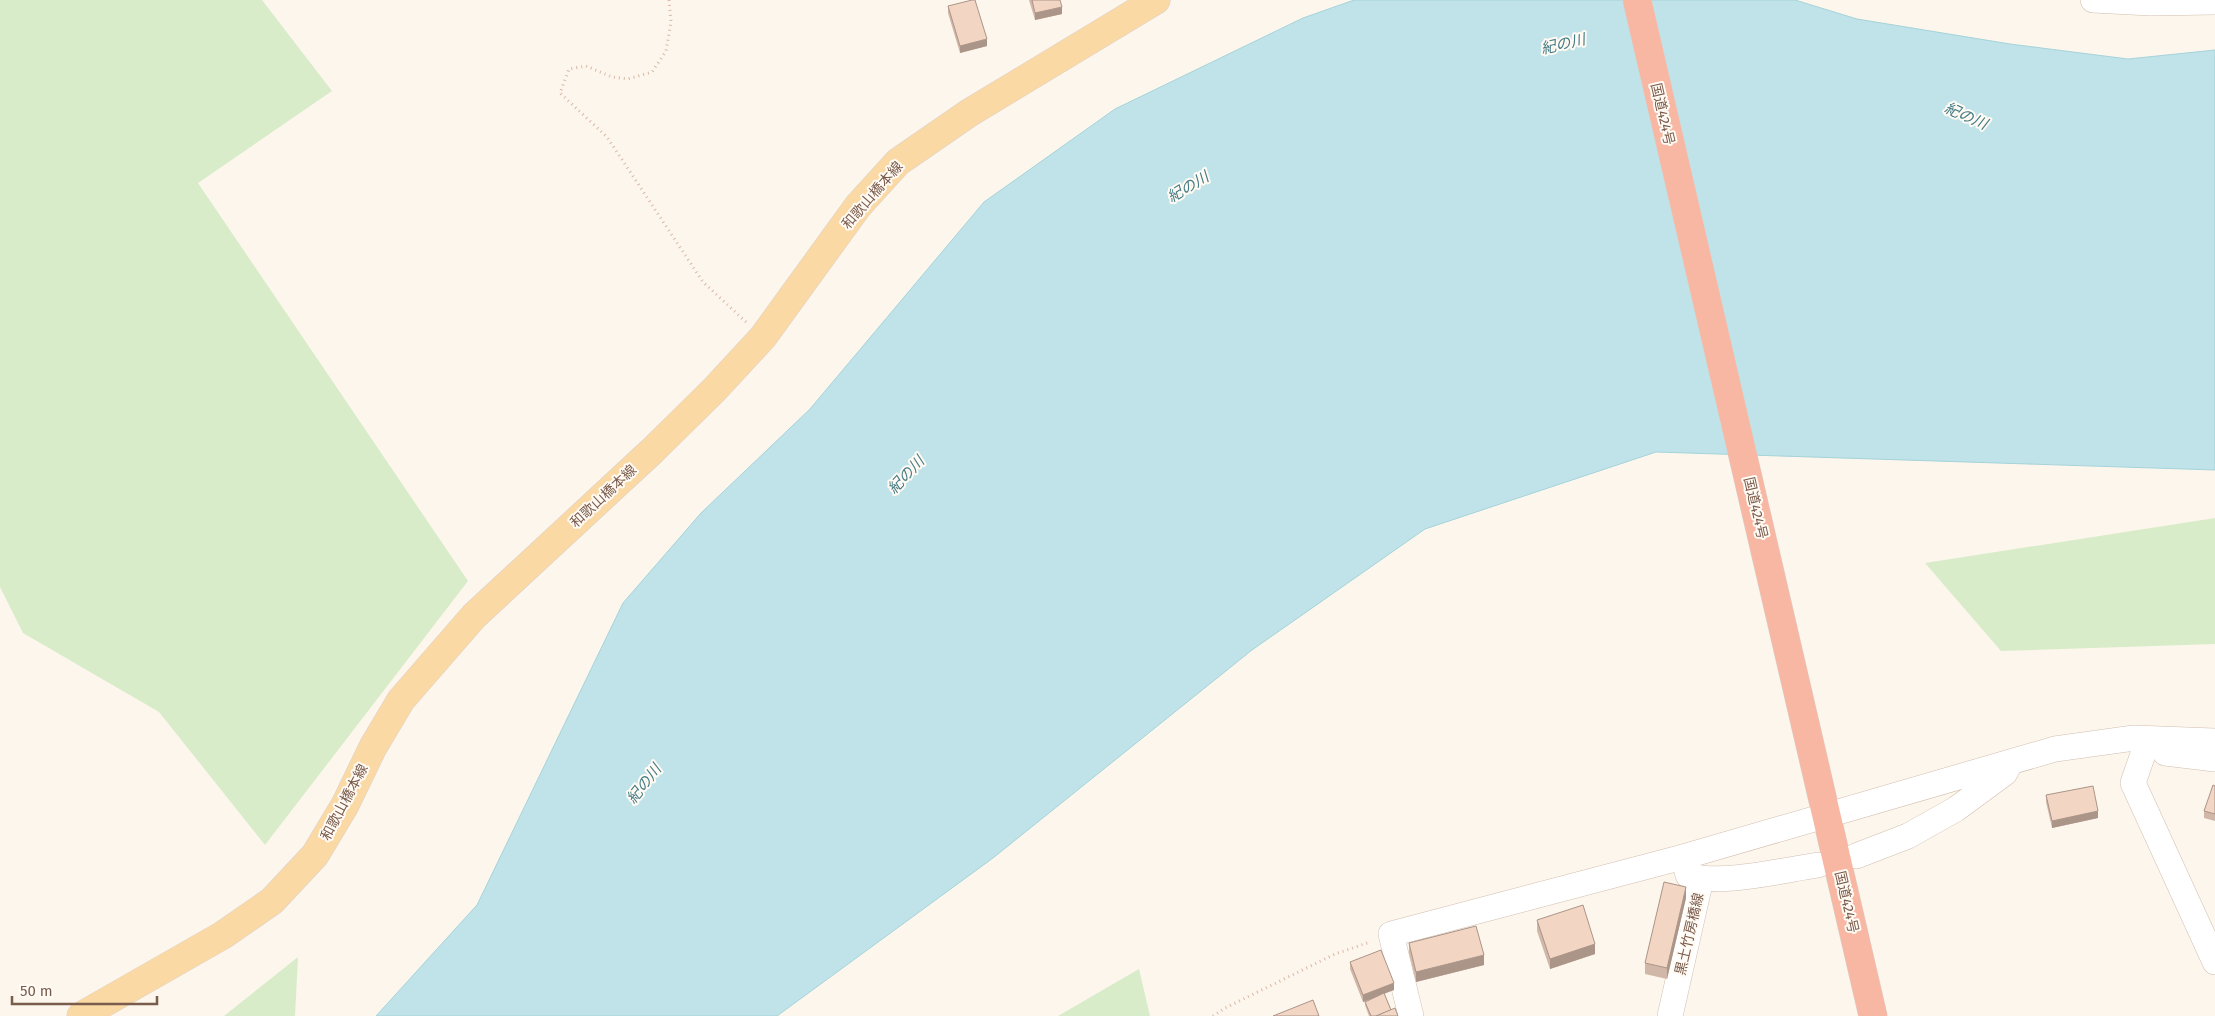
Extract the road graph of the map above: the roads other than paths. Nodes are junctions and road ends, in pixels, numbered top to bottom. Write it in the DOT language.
graph roads {
  1 [pos="1156,0"];
  2 [pos="1637,0"];
  3 [pos="2105,0"];
  4 [pos="2215,2"];
  5 [pos="2215,741"];
  6 [pos="2098,744"];
  7 [pos="2144,751"];
  8 [pos="2215,759"];
  9 [pos="2011,762"];
  10 [pos="1826,814"];
  11 [pos="1856,856"];
  12 [pos="1683,857"];
  13 [pos="1818,865"];
  14 [pos="1701,880"];
  15 [pos="2215,962"];
  16 [pos="81,1016"];
  17 [pos="1411,1016"];
  18 [pos="1670,1016"];
  19 [pos="1873,1016"];
  1 -- 16 [label="main road, 和歌山橋本線"];
  2 -- 10 [label="highway, 国道424号"];
  3 -- 4 [label="street"];
  5 -- 6 [label="street"];
  6 -- 7 [label="street"];
  6 -- 9 [label="street"];
  7 -- 8 [label="street"];
  7 -- 15 [label="street"];
  9 -- 10 [label="street"];
  9 -- 11 [label="street"];
  10 -- 12 [label="street"];
  10 -- 19 [label="highway, 国道424号"];
  12 -- 14 [label="street"];
  12 -- 17 [label="street"];
  13 -- 14 [label="street, 黒土竹房橋線"];
  14 -- 18 [label="street, 黒土竹房橋線"];
}
